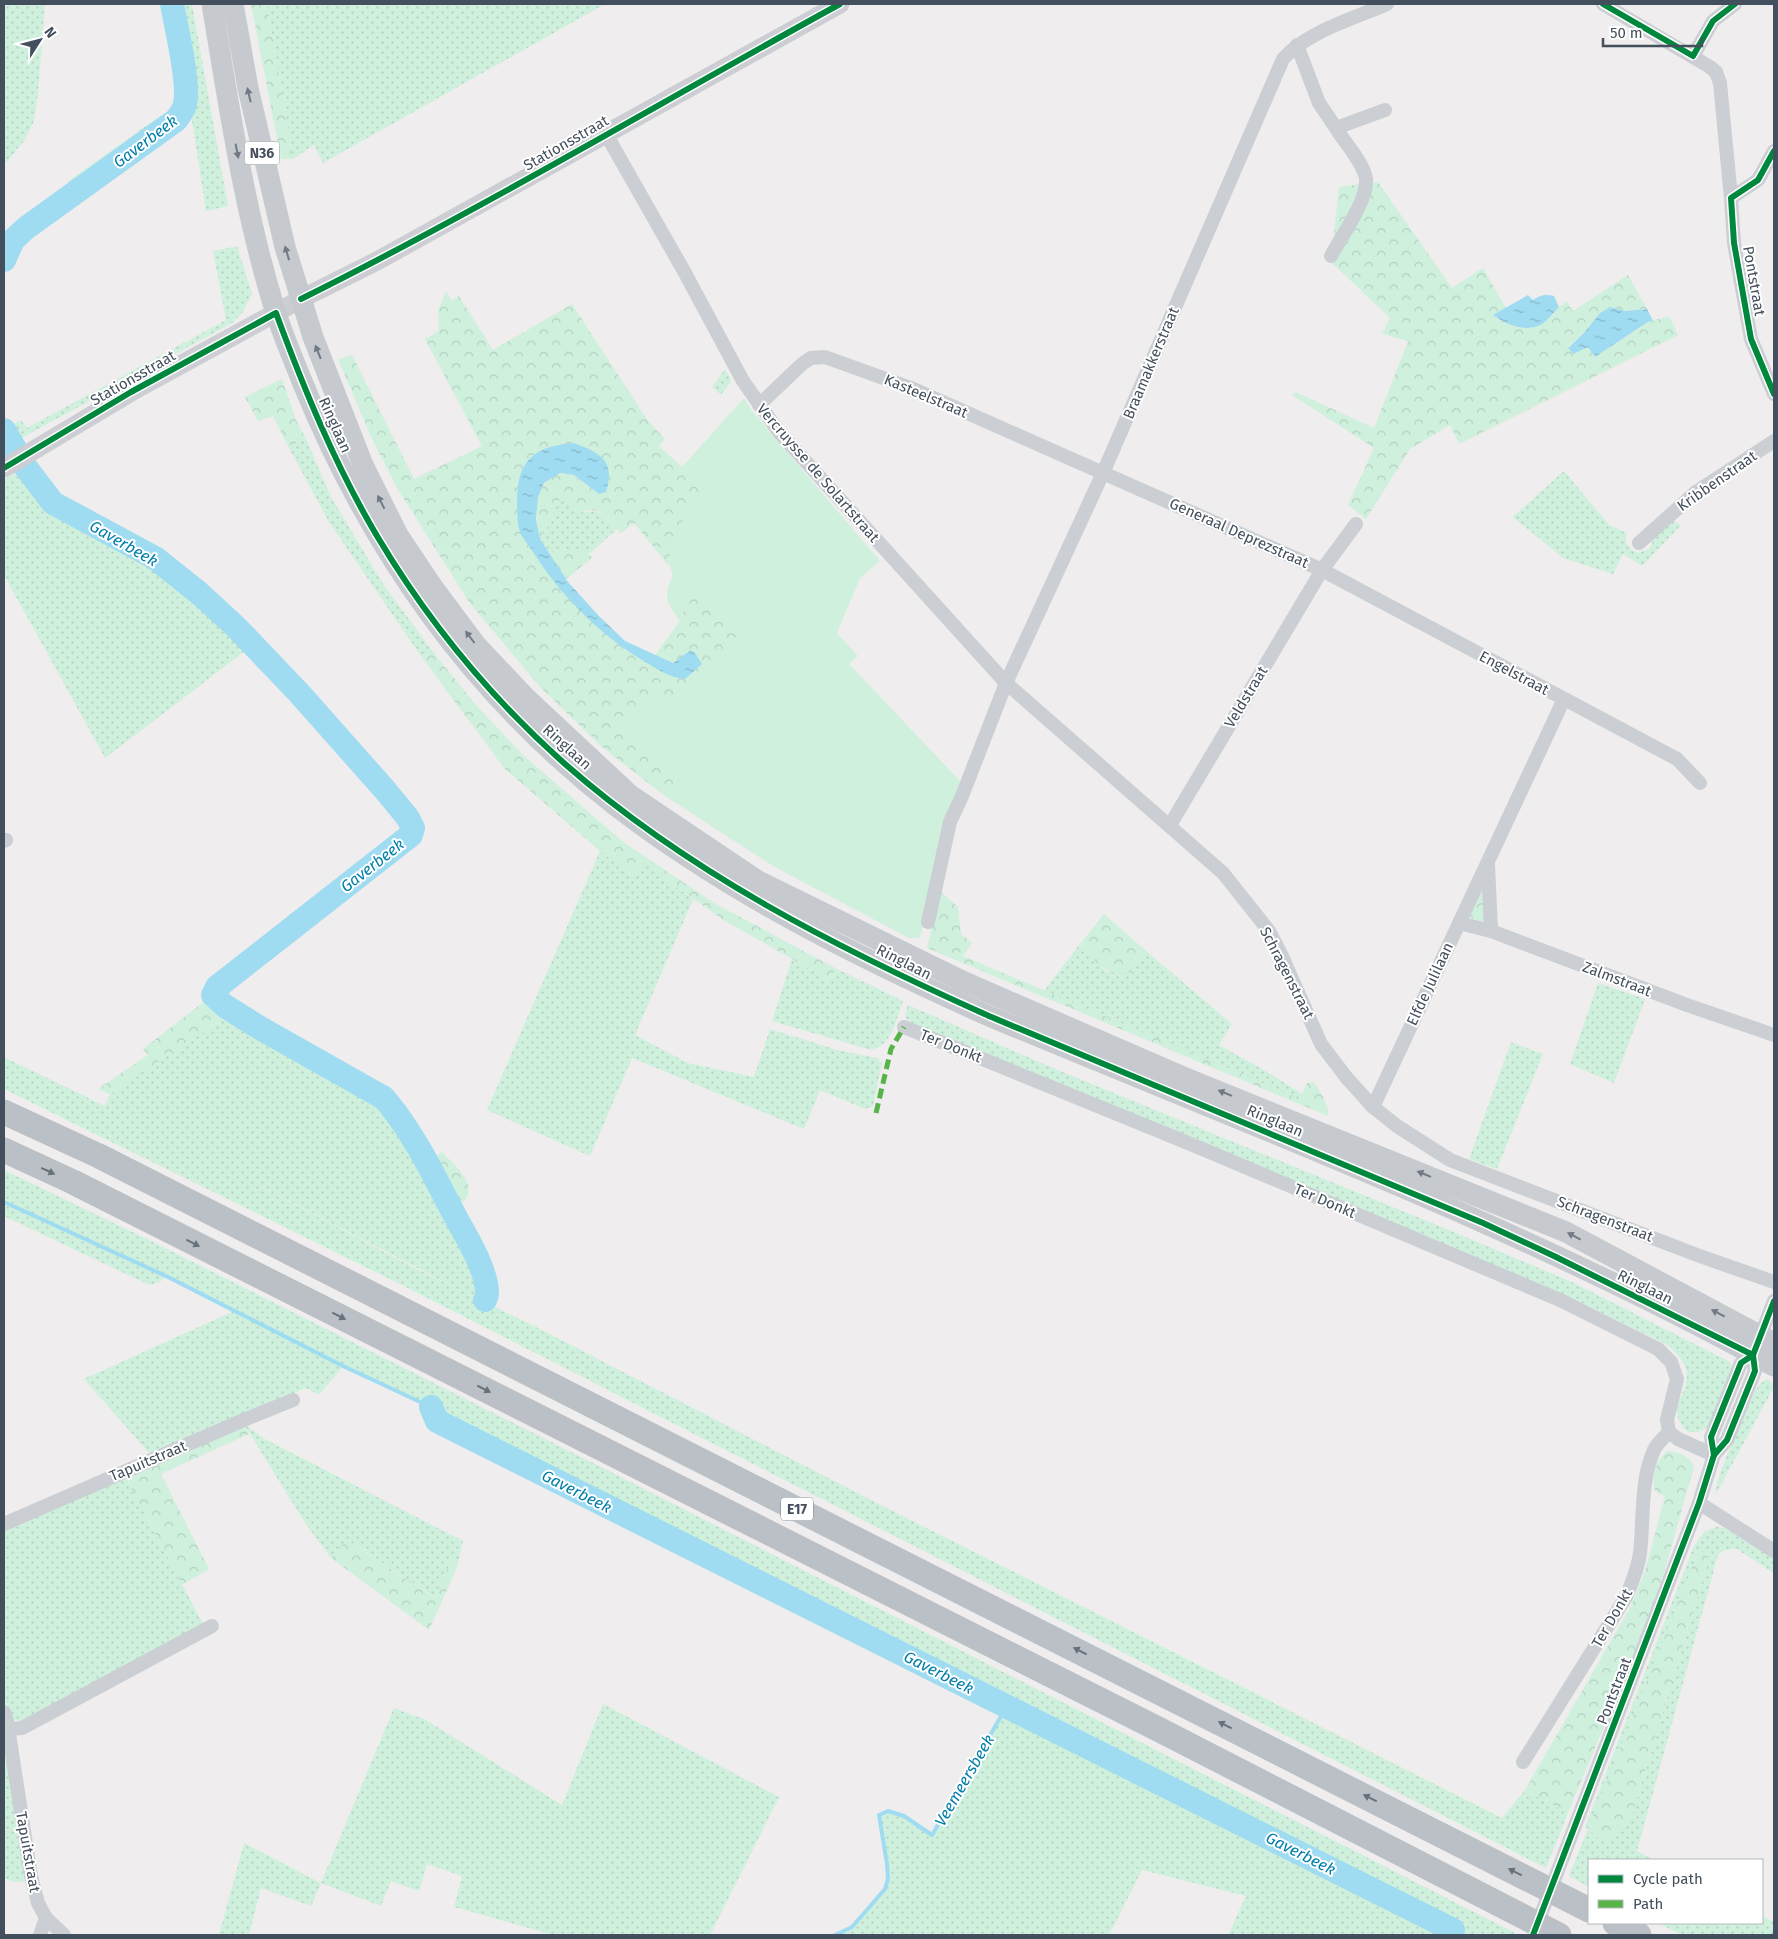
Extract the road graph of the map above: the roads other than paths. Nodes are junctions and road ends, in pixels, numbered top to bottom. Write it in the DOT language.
graph roads {
  1 [pos="212,4"];
  2 [pos="232,4"];
  3 [pos="840,4"];
  4 [pos="1387,4"];
  5 [pos="1603,4"];
  6 [pos="1735,4"];
  7 [pos="1298,46"];
  8 [pos="1692,56"];
  9 [pos="1385,110"];
  10 [pos="1336,128"];
  11 [pos="606,134"];
  12 [pos="1774,150"];
  13 [pos="1732,198"];
  14 [pos="1331,256"];
  15 [pos="301,299"];
  16 [pos="276,313"];
  17 [pos="1774,394"];
  18 [pos="759,405"];
  19 [pos="1774,441"];
  20 [pos="16,461"];
  21 [pos="1103,473"];
  22 [pos="1356,524"];
  23 [pos="1639,543"];
  24 [pos="1322,570"];
  25 [pos="1006,683"];
  26 [pos="1564,699"];
  27 [pos="1700,783"];
  28 [pos="1170,825"];
  29 [pos="1487,861"];
  30 [pos="928,922"];
  31 [pos="1459,923"];
  32 [pos="1491,931"];
  33 [pos="904,1027"];
  34 [pos="1774,1035"];
  35 [pos="1373,1107"];
  36 [pos="4,1112"];
  37 [pos="4,1150"];
  38 [pos="1774,1282"];
  39 [pos="1774,1301"];
  40 [pos="1763,1344"];
  41 [pos="1774,1366"];
  42 [pos="293,1400"];
  43 [pos="1669,1432"];
  44 [pos="1714,1455"];
  45 [pos="1699,1503"];
  46 [pos="4,1524"];
  47 [pos="1774,1551"];
  48 [pos="212,1626"];
  49 [pos="4,1712"];
  50 [pos="8,1729"];
  51 [pos="1523,1762"];
  52 [pos="1588,1909"];
  53 [pos="46,1918"];
  54 [pos="1617,1924"];
  55 [pos="40,1935"];
  56 [pos="64,1935"];
  57 [pos="1533,1935"];
  58 [pos="1559,1935"];
  59 [pos="1640,1935"];
  1 -- 16 [label="main road, Ringlaan / N36, one-way"];
  15 -- 2 [label="main road, Ringlaan / N36, one-way"];
  3 -- 11 [label="street, Stationsstraat"];
  4 -- 7 [label="street, Braamakkerstraat"];
  5 -- 8 [label="street, Pontstraat"];
  6 -- 8 [label="street"];
  7 -- 10 [label="street"];
  7 -- 21 [label="street, Braamakkerstraat"];
  8 -- 13 [label="street, Pontstraat"];
  9 -- 10 [label="street"];
  10 -- 14 [label="street"];
  11 -- 15 [label="street, Stationsstraat"];
  11 -- 18 [label="street, Vercruysse de Solartstraat"];
  12 -- 13 [label="street"];
  13 -- 17 [label="street, Pontstraat"];
  15 -- 16 [label="street, Stationsstraat"];
  40 -- 15 [label="main road, Ringlaan / N36, one-way"];
  16 -- 20 [label="street, Stationsstraat"];
  16 -- 40 [label="main road, Ringlaan / N36"];
  18 -- 21 [label="street, Kasteelstraat"];
  18 -- 25 [label="street, Vercruysse de Solartstraat"];
  19 -- 23 [label="street, Kribbenstraat"];
  21 -- 24 [label="street, Generaal Deprezstraat"];
  21 -- 25 [label="street, Braamakkerstraat"];
  22 -- 24 [label="street, Generaal Deprezstraat"];
  24 -- 26 [label="street, Engelstraat"];
  24 -- 28 [label="street, Veldstraat"];
  25 -- 28 [label="street, Schragenstraat"];
  25 -- 30 [label="street"];
  26 -- 27 [label="street, Engelstraat"];
  26 -- 29 [label="street, Elfde Julilaan"];
  28 -- 35 [label="street, Schragenstraat"];
  29 -- 31 [label="street, Elfde Julilaan"];
  29 -- 32 [label="street, Elfde Julilaan"];
  31 -- 32 [label="street, Zalmstraat"];
  31 -- 35 [label="street, Elfde Julilaan"];
  32 -- 34 [label="street, Zalmstraat"];
  33 -- 43 [label="street, Ter Donkt"];
  35 -- 38 [label="street, Schragenstraat"];
  52 -- 36 [label="highway, E17, one-way"];
  37 -- 58 [label="highway, E17, one-way"];
  39 -- 40 [label="street, Pontstraat"];
  40 -- 41 [label="main road, Ringlaan / N36"];
  40 -- 44 [label="street, Pontstraat"];
  42 -- 46 [label="street, Tapuitstraat"];
  43 -- 44 [label="street"];
  43 -- 51 [label="street, Ter Donkt"];
  44 -- 45 [label="street, Pontstraat"];
  45 -- 47 [label="street"];
  45 -- 57 [label="street, Pontstraat"];
  48 -- 50 [label="street"];
  49 -- 50 [label="street, Tapuitstraat"];
  50 -- 53 [label="street, Tapuitstraat"];
  53 -- 55 [label="street"];
  53 -- 56 [label="street, Tapuitstraat"];
  54 -- 59 [label="highway"];
}
